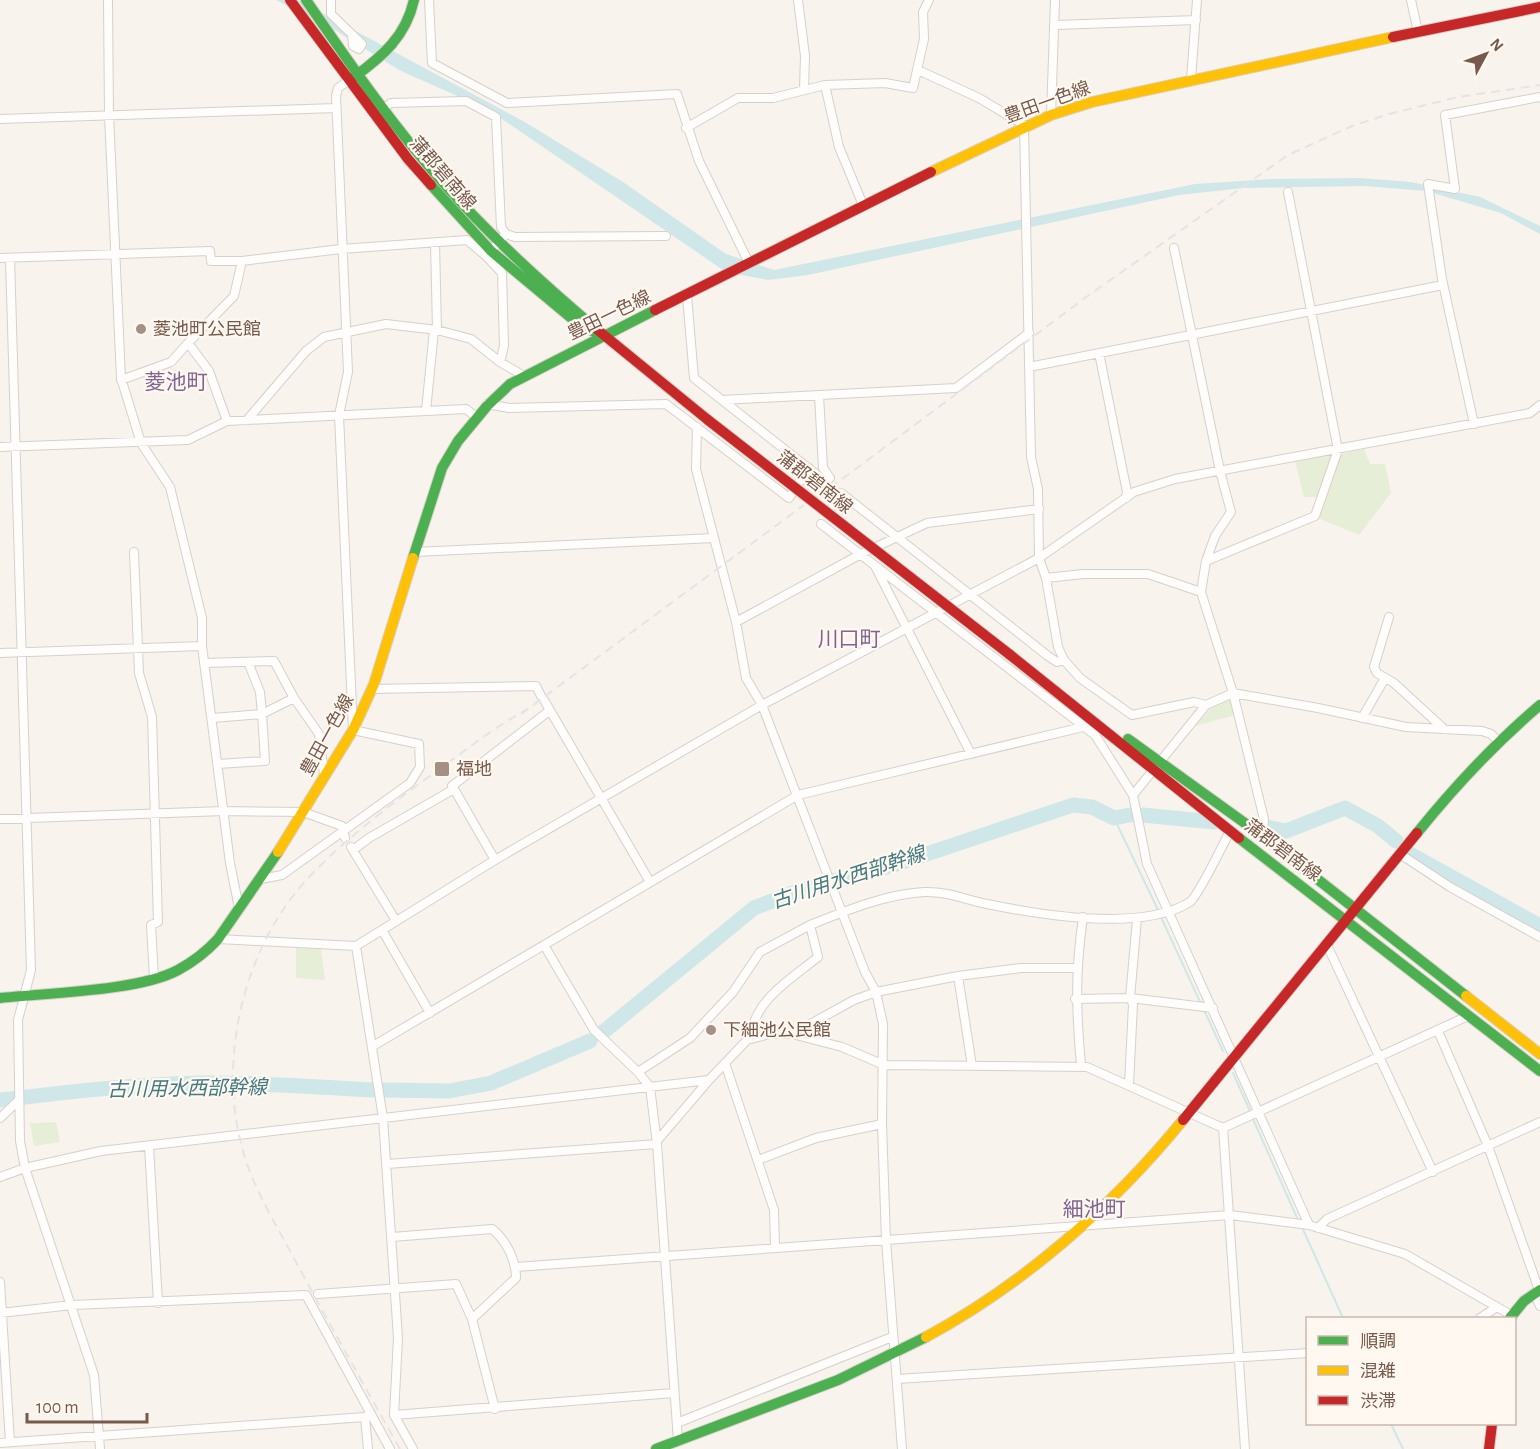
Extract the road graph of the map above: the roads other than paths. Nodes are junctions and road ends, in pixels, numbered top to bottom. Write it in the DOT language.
graph roads {
  1 [pos="108,0"];
  2 [pos="290,0"];
  3 [pos="306,0"];
  4 [pos="331,0"];
  5 [pos="414,0"];
  6 [pos="429,0"];
  7 [pos="798,0"];
  8 [pos="929,0"];
  9 [pos="1055,0"];
  10 [pos="1197,0"];
  11 [pos="1411,0"];
  12 [pos="1540,7"];
  13 [pos="1196,20"];
  14 [pos="1056,25"];
  15 [pos="1418,32"];
  16 [pos="352,35"];
  17 [pos="918,70"];
  18 [pos="357,74"];
  19 [pos="1191,79"];
  20 [pos="348,81"];
  21 [pos="825,85"];
  22 [pos="804,89"];
  23 [pos="1540,97"];
  24 [pos="336,108"];
  25 [pos="382,110"];
  26 [pos="109,115"];
  27 [pos="1051,115"];
  28 [pos="0,119"];
  29 [pos="1024,125"];
  30 [pos="686,128"];
  31 [pos="1288,192"];
  32 [pos="863,205"];
  33 [pos="666,236"];
  34 [pos="503,238"];
  35 [pos="435,243"];
  36 [pos="1174,248"];
  37 [pos="341,249"];
  38 [pos="116,253"];
  39 [pos="488,253"];
  40 [pos="0,258"];
  41 [pos="10,258"];
  42 [pos="242,261"];
  43 [pos="749,263"];
  44 [pos="1443,285"];
  45 [pos="687,296"];
  46 [pos="1310,312"];
  47 [pos="436,330"];
  48 [pos="346,332"];
  49 [pos="1029,333"];
  50 [pos="1193,334"];
  51 [pos="603,335"];
  52 [pos="188,344"];
  53 [pos="1099,352"];
  54 [pos="500,362"];
  55 [pos="1029,367"];
  56 [pos="524,375"];
  57 [pos="121,380"];
  58 [pos="819,395"];
  59 [pos="722,400"];
  60 [pos="487,404"];
  61 [pos="1540,405"];
  62 [pos="426,411"];
  63 [pos="339,415"];
  64 [pos="475,416"];
  65 [pos="247,420"];
  66 [pos="227,421"];
  67 [pos="1474,424"];
  68 [pos="698,427"];
  69 [pos="141,443"];
  70 [pos="0,447"];
  71 [pos="16,447"];
  72 [pos="1338,450"];
  73 [pos="809,468"];
  74 [pos="1220,471"];
  75 [pos="1126,498"];
  76 [pos="832,508"];
  77 [pos="1039,509"];
  78 [pos="821,524"];
  79 [pos="895,537"];
  80 [pos="714,538"];
  81 [pos="134,552"];
  82 [pos="415,552"];
  83 [pos="861,554"];
  84 [pos="1039,558"];
  85 [pos="1206,561"];
  86 [pos="875,565"];
  87 [pos="1046,578"];
  88 [pos="1201,592"];
  89 [pos="967,595"];
  90 [pos="935,611"];
  91 [pos="1389,618"];
  92 [pos="736,622"];
  93 [pos="906,627"];
  94 [pos="202,646"];
  95 [pos="138,648"];
  96 [pos="23,652"];
  97 [pos="0,653"];
  98 [pos="1064,660"];
  99 [pos="248,662"];
  100 [pos="204,663"];
  101 [pos="1386,678"];
  102 [pos="371,689"];
  103 [pos="1233,693"];
  104 [pos="294,698"];
  105 [pos="762,705"];
  106 [pos="1206,705"];
  107 [pos="1540,705"];
  108 [pos="549,711"];
  109 [pos="262,714"];
  110 [pos="212,718"];
  111 [pos="1362,718"];
  112 [pos="1083,727"];
  113 [pos="1444,729"];
  114 [pos="353,730"];
  115 [pos="1498,741"];
  116 [pos="970,754"];
  117 [pos="218,764"];
  118 [pos="1157,766"];
  119 [pos="324,774"];
  120 [pos="454,789"];
  121 [pos="798,795"];
  122 [pos="1133,795"];
  123 [pos="601,799"];
  124 [pos="224,811"];
  125 [pos="303,812"];
  126 [pos="156,814"];
  127 [pos="0,819"];
  128 [pos="26,819"];
  129 [pos="1230,831"];
  130 [pos="1260,834"];
  131 [pos="348,841"];
  132 [pos="1400,854"];
  133 [pos="495,860"];
  134 [pos="261,879"];
  135 [pos="650,882"];
  136 [pos="239,908"];
  137 [pos="1355,908"];
  138 [pos="1167,911"];
  139 [pos="841,913"];
  140 [pos="1083,917"];
  141 [pos="1137,919"];
  142 [pos="1347,919"];
  143 [pos="396,921"];
  144 [pos="810,925"];
  145 [pos="382,930"];
  146 [pos="1540,937"];
  147 [pos="218,939"];
  148 [pos="544,945"];
  149 [pos="1327,945"];
  150 [pos="356,946"];
  151 [pos="1076,968"];
  152 [pos="958,976"];
  153 [pos="154,978"];
  154 [pos="876,992"];
  155 [pos="23,996"];
  156 [pos="0,998"];
  157 [pos="1130,998"];
  158 [pos="1075,999"];
  159 [pos="1211,1008"];
  160 [pos="430,1012"];
  161 [pos="1468,1016"];
  162 [pos="1438,1031"];
  163 [pos="792,1034"];
  164 [pos="751,1039"];
  165 [pos="373,1046"];
  166 [pos="1540,1054"];
  167 [pos="1380,1055"];
  168 [pos="1234,1057"];
  169 [pos="725,1062"];
  170 [pos="884,1065"];
  171 [pos="1081,1065"];
  172 [pos="972,1066"];
  173 [pos="638,1071"];
  174 [pos="1540,1071"];
  175 [pos="709,1080"];
  176 [pos="1129,1085"];
  177 [pos="650,1087"];
  178 [pos="19,1100"];
  179 [pos="1189,1113"];
  180 [pos="1254,1113"];
  181 [pos="0,1118"];
  182 [pos="383,1118"];
  183 [pos="1540,1122"];
  184 [pos="882,1125"];
  185 [pos="1223,1128"];
  186 [pos="657,1142"];
  187 [pos="149,1146"];
  188 [pos="1488,1146"];
  189 [pos="758,1160"];
  190 [pos="387,1164"];
  191 [pos="25,1168"];
  192 [pos="1433,1172"];
  193 [pos="0,1177"];
  194 [pos="1230,1215"];
  195 [pos="1085,1226"];
  196 [pos="1311,1226"];
  197 [pos="392,1237"];
  198 [pos="886,1240"];
  199 [pos="775,1247"];
  200 [pos="664,1255"];
  201 [pos="516,1267"];
  202 [pos="0,1282"];
  203 [pos="395,1290"];
  204 [pos="1540,1290"];
  205 [pos="318,1294"];
  206 [pos="158,1303"];
  207 [pos="72,1305"];
  208 [pos="1540,1306"];
  209 [pos="1497,1307"];
  210 [pos="1,1313"];
  211 [pos="1482,1317"];
  212 [pos="1511,1317"];
  213 [pos="472,1319"];
  214 [pos="892,1337"];
  215 [pos="1306,1353"];
  216 [pos="894,1354"];
  217 [pos="1239,1357"];
  218 [pos="897,1379"];
  219 [pos="674,1393"];
  220 [pos="495,1409"];
  221 [pos="368,1415"];
  222 [pos="394,1415"];
  223 [pos="677,1423"];
  224 [pos="1492,1425"];
  225 [pos="99,1436"];
  226 [pos="678,1441"];
  227 [pos="10,1442"];
  228 [pos="0,1443"];
  229 [pos="99,1449"];
  230 [pos="368,1449"];
  231 [pos="390,1449"];
  232 [pos="413,1449"];
  233 [pos="656,1449"];
  234 [pos="902,1449"];
  235 [pos="1245,1449"];
  236 [pos="1489,1449"];
  1 -- 26 [label="street"];
  2 -- 20 [label="main road, 蒲郡碧南線"];
  3 -- 18 [label="main road, 蒲郡碧南線"];
  4 -- 16 [label="street"];
  5 -- 18 [label="main road"];
  6 -- 30 [label="street"];
  7 -- 22 [label="street"];
  8 -- 17 [label="street"];
  9 -- 14 [label="street"];
  10 -- 13 [label="street"];
  11 -- 15 [label="street"];
  12 -- 15 [label="main road, 豊田一色線"];
  13 -- 14 [label="street"];
  13 -- 19 [label="street"];
  14 -- 27 [label="street"];
  15 -- 19 [label="main road, 豊田一色線"];
  17 -- 21 [label="street"];
  17 -- 29 [label="street"];
  18 -- 20 [label="main road"];
  18 -- 25 [label="main road, 蒲郡碧南線"];
  19 -- 27 [label="main road, 豊田一色線"];
  20 -- 24 [label="street"];
  20 -- 39 [label="main road, 蒲郡碧南線"];
  21 -- 22 [label="street"];
  21 -- 32 [label="street"];
  22 -- 30 [label="street"];
  23 -- 44 [label="street"];
  24 -- 26 [label="street"];
  24 -- 37 [label="street"];
  25 -- 34 [label="main road, 蒲郡碧南線"];
  25 -- 34 [label="street"];
  26 -- 28 [label="street"];
  26 -- 38 [label="street"];
  27 -- 29 [label="main road, 豊田一色線"];
  29 -- 32 [label="main road, 豊田一色線"];
  29 -- 49 [label="street"];
  30 -- 43 [label="street"];
  31 -- 46 [label="street"];
  32 -- 43 [label="main road, 豊田一色線"];
  33 -- 34 [label="street"];
  34 -- 39 [label="street"];
  34 -- 51 [label="main road, 蒲郡碧南線"];
  35 -- 37 [label="street"];
  35 -- 39 [label="street"];
  35 -- 47 [label="street"];
  36 -- 50 [label="street"];
  37 -- 42 [label="street"];
  37 -- 48 [label="street"];
  38 -- 41 [label="street"];
  38 -- 42 [label="street"];
  38 -- 57 [label="street"];
  39 -- 51 [label="main road, 蒲郡碧南線"];
  39 -- 54 [label="street"];
  40 -- 41 [label="street"];
  41 -- 71 [label="street"];
  42 -- 52 [label="street"];
  43 -- 45 [label="main road, 豊田一色線"];
  44 -- 46 [label="street"];
  44 -- 67 [label="street"];
  45 -- 51 [label="main road, 豊田一色線"];
  45 -- 59 [label="street"];
  46 -- 50 [label="street"];
  46 -- 72 [label="street"];
  47 -- 48 [label="street"];
  47 -- 54 [label="street"];
  47 -- 62 [label="street"];
  48 -- 63 [label="street"];
  48 -- 65 [label="street"];
  49 -- 55 [label="street"];
  49 -- 58 [label="street"];
  50 -- 53 [label="street"];
  50 -- 74 [label="street"];
  51 -- 56 [label="main road, 豊田一色線"];
  51 -- 118 [label="main road, 蒲郡碧南線, bridge"];
  52 -- 57 [label="street"];
  52 -- 66 [label="street"];
  53 -- 55 [label="street"];
  53 -- 75 [label="street"];
  54 -- 56 [label="street"];
  55 -- 77 [label="street"];
  56 -- 60 [label="main road, 豊田一色線"];
  57 -- 69 [label="street"];
  58 -- 59 [label="street"];
  58 -- 73 [label="street"];
  59 -- 73 [label="street"];
  60 -- 64 [label="main road, 豊田一色線"];
  60 -- 68 [label="street"];
  61 -- 67 [label="street"];
  62 -- 63 [label="street"];
  62 -- 64 [label="street"];
  63 -- 65 [label="street"];
  63 -- 114 [label="street"];
  64 -- 82 [label="main road, 豊田一色線"];
  65 -- 66 [label="street"];
  66 -- 69 [label="street"];
  67 -- 72 [label="street"];
  68 -- 73 [label="street"];
  68 -- 80 [label="street"];
  69 -- 71 [label="street"];
  69 -- 94 [label="street"];
  70 -- 71 [label="street"];
  71 -- 96 [label="street"];
  72 -- 74 [label="street"];
  72 -- 85 [label="street"];
  74 -- 75 [label="street"];
  74 -- 85 [label="street"];
  75 -- 84 [label="street"];
  76 -- 79 [label="street"];
  77 -- 79 [label="street"];
  77 -- 84 [label="street"];
  78 -- 83 [label="street"];
  79 -- 83 [label="street"];
  79 -- 89 [label="street"];
  80 -- 82 [label="street"];
  80 -- 92 [label="street"];
  81 -- 95 [label="street"];
  82 -- 102 [label="main road, 豊田一色線"];
  83 -- 86 [label="street"];
  83 -- 92 [label="street"];
  84 -- 87 [label="street"];
  84 -- 89 [label="street"];
  85 -- 88 [label="street"];
  86 -- 90 [label="street"];
  86 -- 93 [label="street"];
  87 -- 88 [label="street"];
  87 -- 98 [label="street"];
  88 -- 103 [label="street"];
  89 -- 90 [label="street"];
  89 -- 98 [label="street"];
  90 -- 93 [label="street"];
  90 -- 112 [label="street"];
  91 -- 101 [label="street"];
  92 -- 105 [label="street"];
  93 -- 105 [label="street"];
  93 -- 116 [label="street"];
  94 -- 95 [label="street"];
  94 -- 100 [label="street"];
  95 -- 96 [label="street"];
  95 -- 126 [label="street"];
  96 -- 97 [label="street"];
  96 -- 128 [label="street"];
  98 -- 106 [label="street"];
  99 -- 100 [label="street"];
  99 -- 104 [label="street"];
  99 -- 109 [label="street"];
  100 -- 110 [label="street"];
  101 -- 111 [label="street"];
  101 -- 113 [label="street"];
  102 -- 108 [label="street"];
  102 -- 114 [label="main road, 豊田一色線"];
  103 -- 106 [label="street"];
  103 -- 111 [label="street"];
  103 -- 130 [label="street"];
  104 -- 109 [label="street"];
  104 -- 119 [label="street"];
  105 -- 121 [label="street"];
  105 -- 123 [label="street"];
  106 -- 118 [label="street"];
  107 -- 115 [label="main road"];
  108 -- 120 [label="street"];
  108 -- 123 [label="street"];
  109 -- 110 [label="street"];
  109 -- 117 [label="street"];
  110 -- 117 [label="street"];
  111 -- 113 [label="street"];
  112 -- 116 [label="street"];
  112 -- 122 [label="street"];
  113 -- 115 [label="street"];
  114 -- 119 [label="main road, 豊田一色線"];
  114 -- 131 [label="street"];
  115 -- 132 [label="main road"];
  116 -- 121 [label="street"];
  117 -- 124 [label="street"];
  118 -- 122 [label="street"];
  118 -- 129 [label="main road, 蒲郡碧南線"];
  118 -- 130 [label="main road, 蒲郡碧南線"];
  119 -- 125 [label="main road, 豊田一色線"];
  120 -- 131 [label="street"];
  120 -- 133 [label="street"];
  121 -- 135 [label="street"];
  121 -- 139 [label="street"];
  122 -- 138 [label="street"];
  123 -- 133 [label="street"];
  123 -- 135 [label="street"];
  124 -- 125 [label="street"];
  124 -- 126 [label="street"];
  124 -- 136 [label="street"];
  125 -- 131 [label="street"];
  125 -- 134 [label="main road, 豊田一色線"];
  126 -- 128 [label="street"];
  126 -- 153 [label="street"];
  127 -- 128 [label="street"];
  128 -- 155 [label="street"];
  129 -- 138 [label="street"];
  129 -- 142 [label="main road, 蒲郡碧南線"];
  130 -- 137 [label="main road, 蒲郡碧南線"];
  131 -- 134 [label="street"];
  131 -- 143 [label="street"];
  132 -- 137 [label="main road"];
  132 -- 146 [label="street"];
  133 -- 143 [label="street"];
  134 -- 136 [label="main road, 豊田一色線"];
  135 -- 148 [label="street"];
  136 -- 147 [label="main road, 豊田一色線"];
  137 -- 142 [label="main road"];
  137 -- 166 [label="main road, 蒲郡碧南線"];
  138 -- 141 [label="street"];
  138 -- 159 [label="street"];
  139 -- 140 [label="street"];
  139 -- 144 [label="street"];
  139 -- 154 [label="street"];
  140 -- 141 [label="street"];
  140 -- 151 [label="street"];
  141 -- 157 [label="street"];
  142 -- 149 [label="main road"];
  142 -- 161 [label="main road, 蒲郡碧南線"];
  143 -- 145 [label="street"];
  144 -- 164 [label="street"];
  144 -- 173 [label="street"];
  145 -- 150 [label="street"];
  145 -- 160 [label="street"];
  147 -- 150 [label="street"];
  147 -- 153 [label="main road, 豊田一色線"];
  148 -- 160 [label="street"];
  148 -- 173 [label="street"];
  149 -- 167 [label="street"];
  149 -- 168 [label="main road"];
  150 -- 165 [label="street"];
  151 -- 152 [label="street"];
  151 -- 158 [label="street"];
  152 -- 154 [label="street"];
  152 -- 172 [label="street"];
  153 -- 155 [label="main road, 豊田一色線"];
  154 -- 163 [label="street"];
  154 -- 170 [label="street"];
  155 -- 156 [label="main road, 豊田一色線"];
  155 -- 178 [label="street"];
  157 -- 158 [label="street"];
  157 -- 159 [label="street"];
  157 -- 176 [label="street"];
  158 -- 171 [label="street"];
  159 -- 168 [label="street"];
  160 -- 165 [label="street"];
  161 -- 162 [label="street"];
  161 -- 174 [label="main road, 蒲郡碧南線"];
  162 -- 167 [label="street"];
  162 -- 188 [label="street"];
  163 -- 164 [label="street"];
  163 -- 170 [label="street"];
  164 -- 169 [label="street"];
  165 -- 182 [label="street"];
  167 -- 180 [label="street"];
  167 -- 192 [label="street"];
  168 -- 179 [label="main road"];
  168 -- 180 [label="street"];
  169 -- 175 [label="street"];
  169 -- 189 [label="street"];
  170 -- 172 [label="street"];
  170 -- 184 [label="street"];
  171 -- 172 [label="street"];
  171 -- 176 [label="street"];
  173 -- 177 [label="street"];
  175 -- 177 [label="street"];
  175 -- 186 [label="street"];
  176 -- 179 [label="street"];
  177 -- 182 [label="street"];
  177 -- 186 [label="street"];
  178 -- 181 [label="street"];
  178 -- 191 [label="street"];
  179 -- 185 [label="street"];
  179 -- 195 [label="main road"];
  180 -- 185 [label="street"];
  180 -- 196 [label="street"];
  182 -- 187 [label="street"];
  182 -- 190 [label="street"];
  183 -- 188 [label="street"];
  184 -- 189 [label="street"];
  184 -- 198 [label="street"];
  185 -- 194 [label="street"];
  186 -- 190 [label="street"];
  186 -- 200 [label="street"];
  187 -- 191 [label="street"];
  187 -- 206 [label="street"];
  188 -- 192 [label="street"];
  188 -- 204 [label="street"];
  189 -- 199 [label="street"];
  190 -- 197 [label="street"];
  191 -- 193 [label="street"];
  191 -- 207 [label="street"];
  192 -- 196 [label="street"];
  194 -- 195 [label="street"];
  194 -- 196 [label="street"];
  194 -- 217 [label="street"];
  195 -- 198 [label="street"];
  195 -- 216 [label="main road"];
  196 -- 209 [label="street"];
  197 -- 201 [label="street"];
  197 -- 203 [label="street"];
  198 -- 199 [label="street"];
  198 -- 214 [label="street"];
  199 -- 200 [label="street"];
  200 -- 201 [label="street"];
  200 -- 219 [label="street"];
  201 -- 213 [label="street"];
  202 -- 210 [label="street"];
  203 -- 205 [label="street"];
  203 -- 213 [label="street"];
  203 -- 222 [label="street"];
  204 -- 208 [label="street"];
  204 -- 212 [label="main road"];
  206 -- 207 [label="street"];
  206 -- 221 [label="street"];
  207 -- 210 [label="street"];
  207 -- 225 [label="street"];
  209 -- 211 [label="street"];
  209 -- 212 [label="street"];
  210 -- 227 [label="street"];
  213 -- 220 [label="street"];
  214 -- 216 [label="street"];
  214 -- 223 [label="street"];
  215 -- 217 [label="street"];
  216 -- 218 [label="street"];
  216 -- 226 [label="main road"];
  217 -- 218 [label="street"];
  217 -- 235 [label="street"];
  218 -- 234 [label="street"];
  219 -- 220 [label="street"];
  219 -- 223 [label="street"];
  220 -- 222 [label="street"];
  221 -- 225 [label="street"];
  221 -- 230 [label="street"];
  221 -- 231 [label="street"];
  222 -- 232 [label="street"];
  223 -- 226 [label="street"];
  224 -- 236 [label="main road"];
  225 -- 227 [label="street"];
  225 -- 229 [label="street"];
  226 -- 233 [label="main road"];
  227 -- 228 [label="street"];
}
